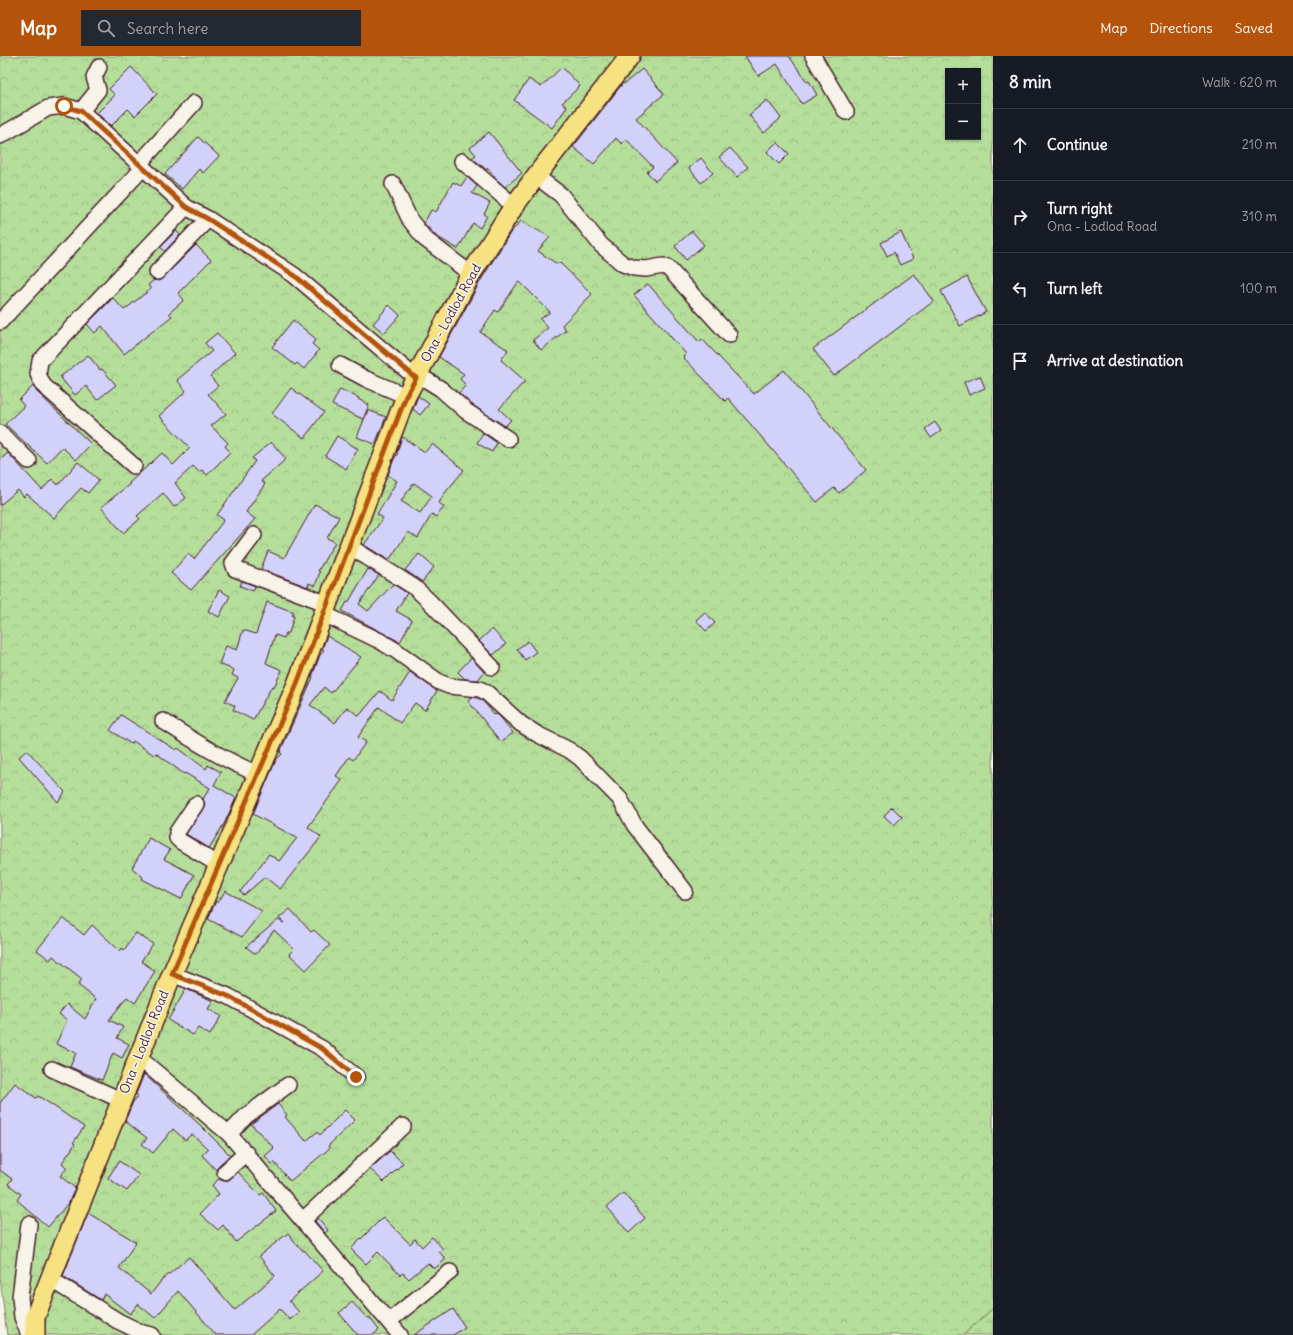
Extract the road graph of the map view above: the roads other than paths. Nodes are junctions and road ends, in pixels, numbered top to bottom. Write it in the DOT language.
graph roads {
  1 [pos="630,56"];
  2 [pos="813,56"];
  3 [pos="99,67"];
  4 [pos="194,103"];
  5 [pos="81,111"];
  6 [pos="846,112"];
  7 [pos="0,136"];
  8 [pos="462,161"];
  9 [pos="141,166"];
  10 [pos="536,176"];
  11 [pos="394,184"];
  12 [pos="514,206"];
  13 [pos="186,207"];
  14 [pos="208,219"];
  15 [pos="157,272"];
  16 [pos="471,274"];
  17 [pos="0,322"];
  18 [pos="728,335"];
  19 [pos="340,365"];
  20 [pos="417,376"];
  21 [pos="406,396"];
  22 [pos="0,433"];
  23 [pos="508,439"];
  24 [pos="29,461"];
  25 [pos="134,466"];
  26 [pos="254,535"];
  27 [pos="349,546"];
  28 [pos="326,609"];
  29 [pos="492,667"];
  30 [pos="163,721"];
  31 [pos="258,774"];
  32 [pos="196,804"];
  33 [pos="219,865"];
  34 [pos="685,891"];
  35 [pos="172,974"];
  36 [pos="138,1057"];
  37 [pos="52,1069"];
  38 [pos="356,1077"];
  39 [pos="288,1085"];
  40 [pos="121,1100"];
  41 [pos="403,1126"];
  42 [pos="229,1134"];
  43 [pos="246,1153"];
  44 [pos="225,1172"];
  45 [pos="303,1220"];
  46 [pos="29,1224"];
  47 [pos="450,1272"];
  48 [pos="50,1279"];
  49 [pos="389,1321"];
  50 [pos="29,1335"];
  51 [pos="34,1335"];
  52 [pos="152,1335"];
  53 [pos="400,1335"];
  1 -- 10 [label="main road, Ona - Lodlod Road"];
  2 -- 6 [label="street"];
  3 -- 5 [label="street"];
  4 -- 9 [label="street"];
  5 -- 7 [label="street"];
  5 -- 9 [label="street"];
  8 -- 12 [label="street"];
  9 -- 13 [label="street"];
  9 -- 17 [label="street"];
  10 -- 12 [label="main road, Ona - Lodlod Road"];
  10 -- 18 [label="street"];
  11 -- 16 [label="street"];
  12 -- 16 [label="main road, Ona - Lodlod Road"];
  13 -- 14 [label="street"];
  13 -- 25 [label="street"];
  14 -- 15 [label="street"];
  14 -- 20 [label="street"];
  16 -- 20 [label="main road, Ona - Lodlod Road"];
  19 -- 21 [label="street"];
  20 -- 21 [label="main road, Ona - Lodlod Road"];
  20 -- 23 [label="street"];
  21 -- 27 [label="main road, Ona - Lodlod Road"];
  22 -- 24 [label="street"];
  26 -- 28 [label="street"];
  27 -- 28 [label="main road, Ona - Lodlod Road"];
  27 -- 29 [label="street"];
  28 -- 31 [label="main road, Ona - Lodlod Road"];
  28 -- 34 [label="street"];
  30 -- 31 [label="street"];
  31 -- 33 [label="main road, Ona - Lodlod Road"];
  32 -- 33 [label="street"];
  33 -- 35 [label="main road, Ona - Lodlod Road"];
  35 -- 36 [label="main road, Ona - Lodlod Road"];
  35 -- 38 [label="street"];
  36 -- 40 [label="main road, Ona - Lodlod Road"];
  36 -- 42 [label="street"];
  37 -- 40 [label="street"];
  39 -- 42 [label="street"];
  40 -- 48 [label="main road, Ona - Lodlod Road"];
  41 -- 45 [label="street"];
  42 -- 43 [label="street"];
  43 -- 44 [label="street"];
  43 -- 45 [label="street"];
  45 -- 49 [label="street"];
  46 -- 50 [label="street"];
  47 -- 49 [label="street"];
  48 -- 51 [label="main road, Ona - Lodlod Road"];
  48 -- 52 [label="street"];
  49 -- 53 [label="street"];
}
